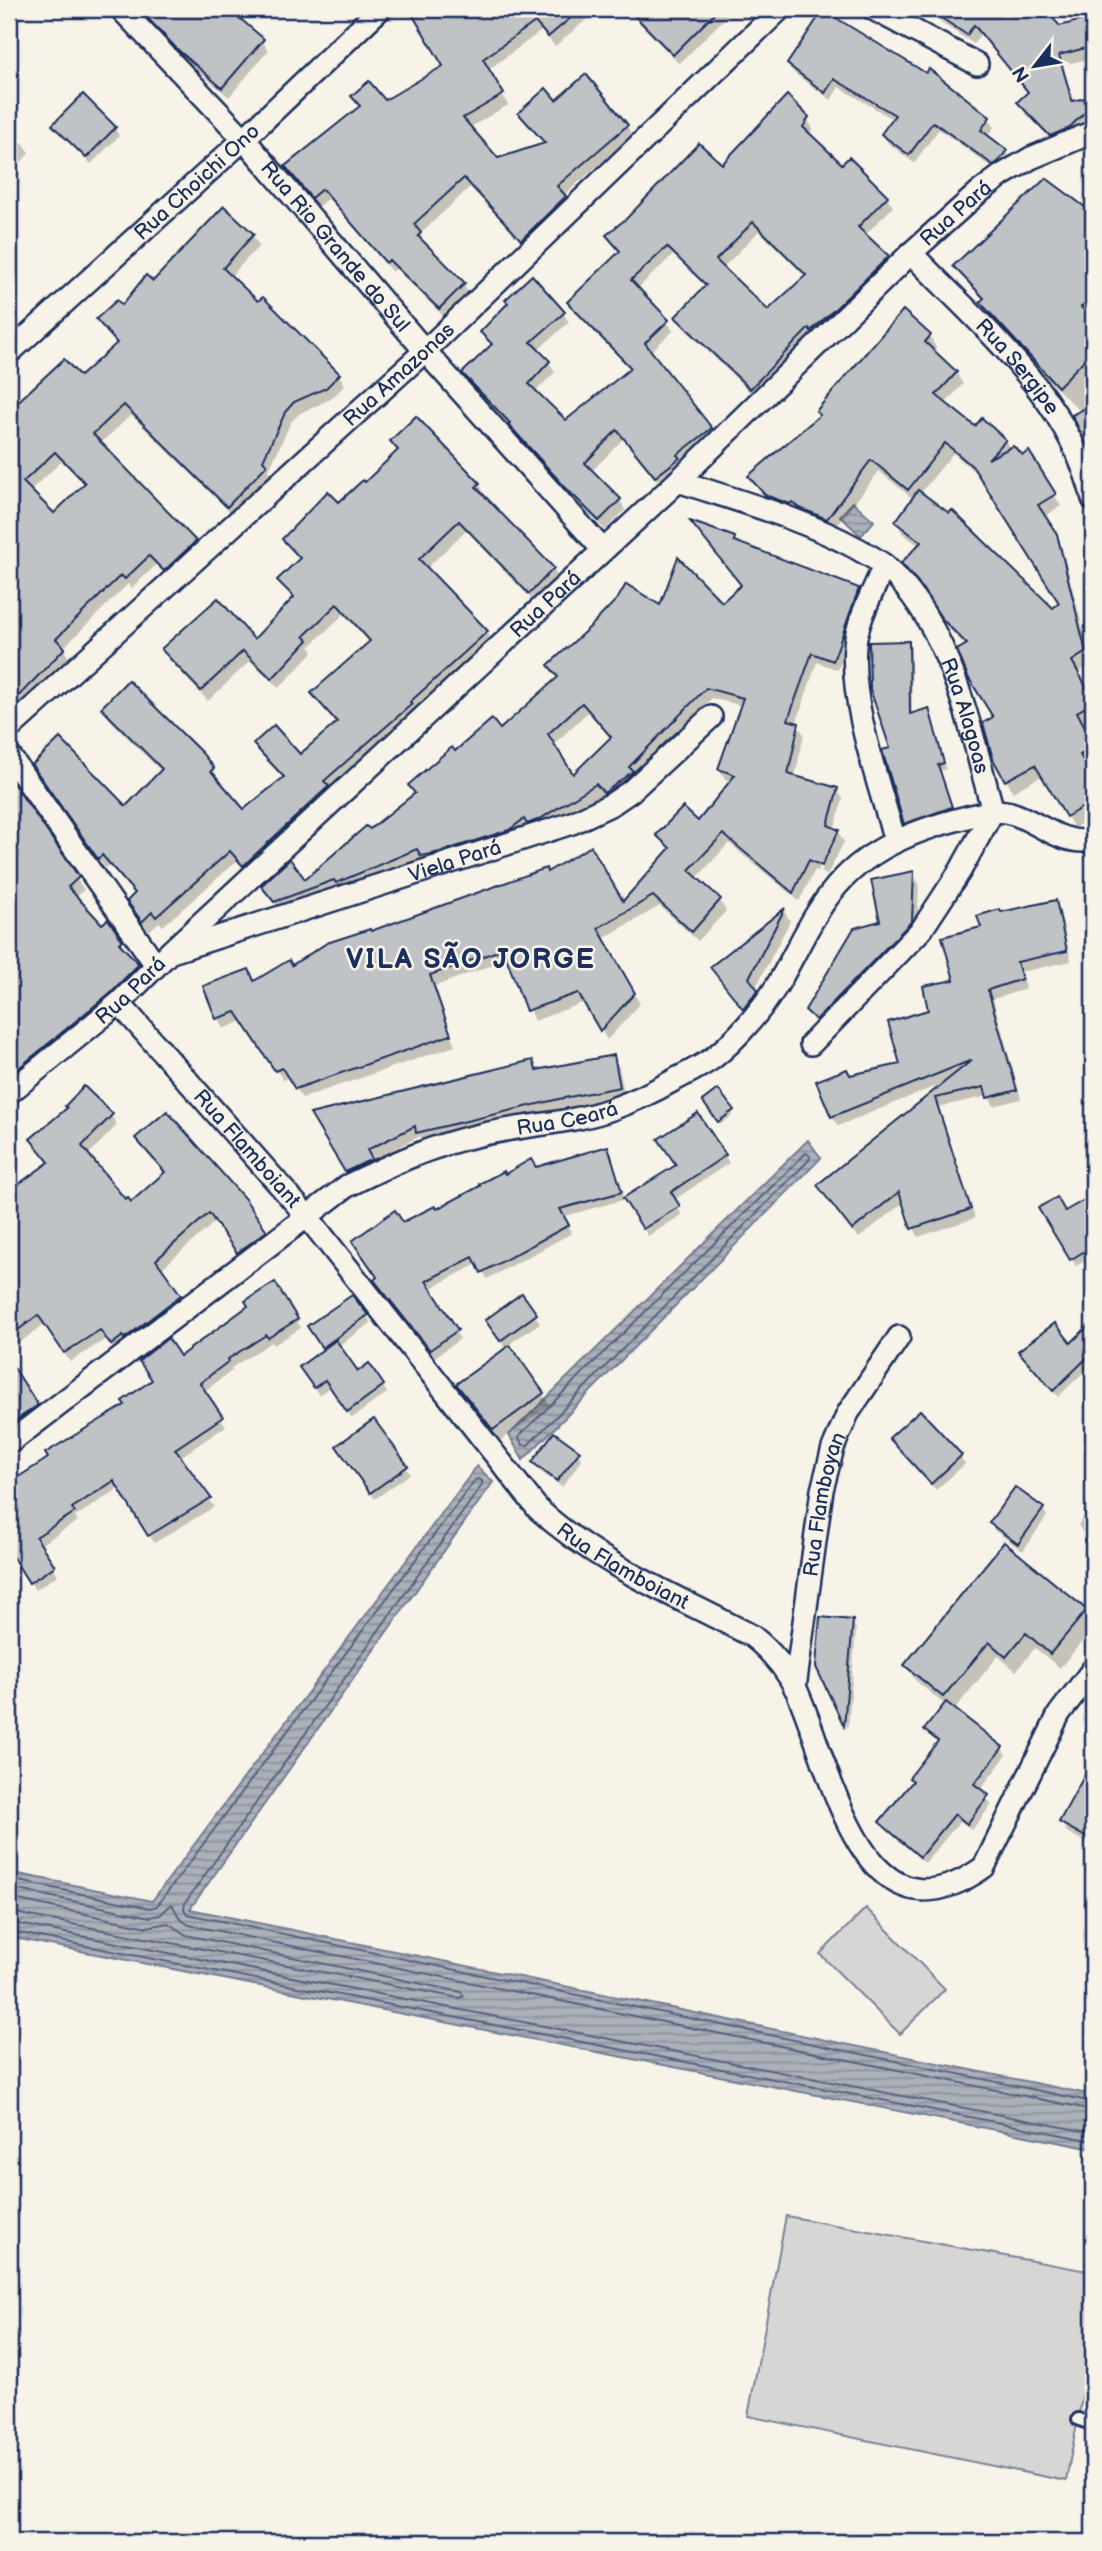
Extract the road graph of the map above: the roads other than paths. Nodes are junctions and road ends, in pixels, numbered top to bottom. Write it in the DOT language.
graph roads {
  1 [pos="121,9"];
  2 [pos="380,9"];
  3 [pos="780,9"];
  4 [pos="873,9"];
  5 [pos="977,64"];
  6 [pos="1093,132"];
  7 [pos="244,139"];
  8 [pos="911,253"];
  9 [pos="425,351"];
  10 [pos="9,353"];
  11 [pos="678,481"];
  12 [pos="1093,499"];
  13 [pos="603,550"];
  14 [pos="884,565"];
  15 [pos="711,717"];
  16 [pos="9,729"];
  17 [pos="9,755"];
  18 [pos="993,811"];
  19 [pos="1093,840"];
  20 [pos="895,841"];
  21 [pos="163,959"];
  22 [pos="119,1003"];
  23 [pos="811,1044"];
  24 [pos="9,1093"];
  25 [pos="306,1215"];
  26 [pos="899,1337"];
  27 [pos="9,1443"];
  28 [pos="1093,1670"];
  29 [pos="795,1688"];
  30 [pos="1078,2418"];
  31 [pos="1093,2425"];
  1 -- 7 [label="street, Rua Rio Grande do Sul"];
  2 -- 7 [label="street, Rua Choichi Ono"];
  3 -- 9 [label="street, Rua Amazonas"];
  4 -- 5 [label="street"];
  6 -- 8 [label="street, Rua Pará"];
  7 -- 9 [label="street, Rua Rio Grande do Sul"];
  7 -- 10 [label="street, Rua Choichi Ono"];
  8 -- 11 [label="street, Rua Pará"];
  8 -- 12 [label="street, Rua Sergipe"];
  9 -- 13 [label="street, Rua Rio Grande do Sul"];
  9 -- 16 [label="street, Rua Amazonas"];
  11 -- 13 [label="street, Rua Pará"];
  11 -- 14 [label="street, Rua Alagoas"];
  13 -- 21 [label="street, Rua Pará"];
  14 -- 18 [label="street, Rua Alagoas"];
  14 -- 20 [label="street"];
  15 -- 21 [label="street, Viela Pará"];
  17 -- 21 [label="street"];
  18 -- 19 [label="street, Rua Ceará"];
  18 -- 20 [label="street, Rua Ceará"];
  18 -- 23 [label="street"];
  20 -- 25 [label="street, Rua Ceará"];
  21 -- 22 [label="street, Rua Pará"];
  22 -- 24 [label="street, Rua Pará"];
  22 -- 25 [label="street, Rua Flamboiant"];
  25 -- 27 [label="street, Rua Ceará"];
  25 -- 29 [label="street, Rua Flamboiant"];
  26 -- 29 [label="street, Rua Flamboyan"];
  28 -- 29 [label="street, Rua Flamboiant"];
  30 -- 31 [label="lane"];
}
